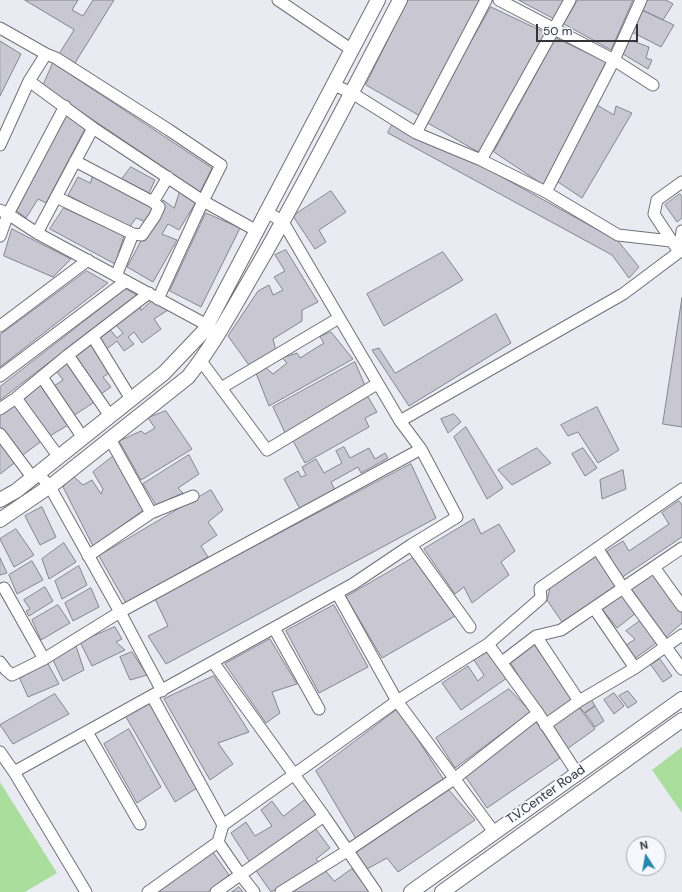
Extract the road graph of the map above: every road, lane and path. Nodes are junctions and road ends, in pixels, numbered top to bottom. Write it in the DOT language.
graph roads {
  1 [pos="278,0"];
  2 [pos="378,0"];
  3 [pos="400,0"];
  4 [pos="486,0"];
  5 [pos="499,0"];
  6 [pos="570,0"];
  7 [pos="641,0"];
  8 [pos="0,28"];
  9 [pos="554,28"];
  10 [pos="352,50"];
  11 [pos="46,54"];
  12 [pos="614,60"];
  13 [pos="29,81"];
  14 [pos="334,84"];
  15 [pos="653,85"];
  16 [pos="352,93"];
  17 [pos="65,106"];
  18 [pos="93,128"];
  19 [pos="416,133"];
  20 [pos="0,145"];
  21 [pos="481,160"];
  22 [pos="75,161"];
  23 [pos="168,177"];
  24 [pos="682,182"];
  25 [pos="546,192"];
  26 [pos="56,197"];
  27 [pos="203,201"];
  28 [pos="154,202"];
  29 [pos="4,212"];
  30 [pos="267,212"];
  31 [pos="283,222"];
  32 [pos="257,231"];
  33 [pos="682,231"];
  34 [pos="37,233"];
  35 [pos="133,234"];
  36 [pos="0,236"];
  37 [pos="671,241"];
  38 [pos="679,252"];
  39 [pos="88,260"];
  40 [pos="121,278"];
  41 [pos="154,296"];
  42 [pos="339,318"];
  43 [pos="207,325"];
  44 [pos="0,326"];
  45 [pos="93,337"];
  46 [pos="68,356"];
  47 [pos="201,361"];
  48 [pos="0,376"];
  49 [pos="42,377"];
  50 [pos="377,384"];
  51 [pos="221,388"];
  52 [pos="16,398"];
  53 [pos="131,399"];
  54 [pos="0,409"];
  55 [pos="110,416"];
  56 [pos="400,421"];
  57 [pos="0,434"];
  58 [pos="83,438"];
  59 [pos="110,439"];
  60 [pos="421,450"];
  61 [pos="58,456"];
  62 [pos="35,475"];
  63 [pos="50,487"];
  64 [pos="682,489"];
  65 [pos="193,496"];
  66 [pos="1,497"];
  67 [pos="151,513"];
  68 [pos="0,520"];
  69 [pos="411,545"];
  70 [pos="597,548"];
  71 [pos="682,548"];
  72 [pos="88,556"];
  73 [pos="654,567"];
  74 [pos="4,588"];
  75 [pos="623,588"];
  76 [pos="337,593"];
  77 [pos="682,606"];
  78 [pos="594,608"];
  79 [pos="120,612"];
  80 [pos="470,626"];
  81 [pos="274,628"];
  82 [pos="682,635"];
  83 [pos="536,636"];
  84 [pos="488,644"];
  85 [pos="665,646"];
  86 [pos="44,659"];
  87 [pos="0,662"];
  88 [pos="213,662"];
  89 [pos="502,662"];
  90 [pos="635,668"];
  91 [pos="682,669"];
  92 [pos="157,693"];
  93 [pos="682,699"];
  94 [pos="397,700"];
  95 [pos="579,701"];
  96 [pos="319,709"];
  97 [pos="538,713"];
  98 [pos="682,720"];
  99 [pos="545,725"];
  100 [pos="87,732"];
  101 [pos="0,752"];
  102 [pos="14,772"];
  103 [pos="577,773"];
  104 [pos="294,775"];
  105 [pos="454,779"];
  106 [pos="324,816"];
  107 [pos="140,824"];
  108 [pos="223,825"];
  109 [pos="494,832"];
  110 [pos="218,842"];
  111 [pos="347,851"];
  112 [pos="240,874"];
  113 [pos="86,892"];
  114 [pos="148,892"];
  115 [pos="216,892"];
  116 [pos="254,892"];
  117 [pos="281,892"];
  118 [pos="376,892"];
  119 [pos="411,892"];
  120 [pos="442,892"];
  1 -- 10 [label="street"];
  2 -- 10 [label="street"];
  3 -- 16 [label="street"];
  4 -- 19 [label="street"];
  5 -- 9 [label="street"];
  6 -- 9 [label="street"];
  7 -- 12 [label="street"];
  8 -- 11 [label="street"];
  9 -- 12 [label="street"];
  9 -- 21 [label="street"];
  10 -- 14 [label="street"];
  11 -- 13 [label="street"];
  11 -- 27 [label="street"];
  12 -- 15 [label="street"];
  12 -- 25 [label="street"];
  13 -- 17 [label="street"];
  13 -- 20 [label="street"];
  14 -- 16 [label="street"];
  14 -- 30 [label="street"];
  16 -- 19 [label="street"];
  16 -- 31 [label="street"];
  17 -- 18 [label="street"];
  17 -- 29 [label="street"];
  18 -- 22 [label="street"];
  18 -- 23 [label="street"];
  19 -- 21 [label="street"];
  21 -- 25 [label="street"];
  22 -- 26 [label="street"];
  22 -- 28 [label="street"];
  23 -- 27 [label="street"];
  23 -- 28 [label="street"];
  24 -- 37 [label="street"];
  25 -- 37 [label="street"];
  26 -- 34 [label="street"];
  26 -- 35 [label="street"];
  27 -- 32 [label="street"];
  27 -- 41 [label="street"];
  28 -- 35 [label="street"];
  29 -- 34 [label="street"];
  29 -- 36 [label="street"];
  30 -- 31 [label="street"];
  30 -- 32 [label="street"];
  31 -- 42 [label="street"];
  31 -- 47 [label="street"];
  32 -- 43 [label="street"];
  33 -- 38 [label="street"];
  34 -- 39 [label="street"];
  35 -- 40 [label="street"];
  37 -- 38 [label="street"];
  38 -- 56 [label="street"];
  39 -- 40 [label="street"];
  39 -- 44 [label="street"];
  40 -- 41 [label="street"];
  40 -- 48 [label="street"];
  41 -- 43 [label="street"];
  41 -- 45 [label="street"];
  42 -- 50 [label="street"];
  42 -- 51 [label="street"];
  43 -- 53 [label="street"];
  45 -- 46 [label="street"];
  45 -- 53 [label="street"];
  46 -- 49 [label="street"];
  46 -- 55 [label="street"];
  47 -- 51 [label="street"];
  47 -- 59 [label="street"];
  49 -- 52 [label="street"];
  49 -- 58 [label="street"];
  50 -- 51 [label="street"];
  50 -- 56 [label="street"];
  52 -- 54 [label="street"];
  52 -- 61 [label="street"];
  53 -- 55 [label="street"];
  55 -- 58 [label="street"];
  56 -- 60 [label="street"];
  57 -- 62 [label="street"];
  58 -- 61 [label="street"];
  59 -- 63 [label="street"];
  59 -- 67 [label="street"];
  60 -- 69 [label="street"];
  60 -- 79 [label="street"];
  61 -- 62 [label="street"];
  62 -- 63 [label="street"];
  62 -- 66 [label="street"];
  63 -- 68 [label="street"];
  63 -- 72 [label="street"];
  64 -- 70 [label="street"];
  65 -- 67 [label="street"];
  67 -- 72 [label="street"];
  69 -- 76 [label="street"];
  69 -- 80 [label="street"];
  70 -- 75 [label="street"];
  70 -- 84 [label="street"];
  71 -- 73 [label="street"];
  72 -- 79 [label="street"];
  73 -- 75 [label="street"];
  73 -- 77 [label="street"];
  74 -- 86 [label="street"];
  75 -- 78 [label="street"];
  75 -- 85 [label="street"];
  76 -- 81 [label="street"];
  76 -- 94 [label="street"];
  78 -- 83 [label="street"];
  78 -- 90 [label="street"];
  79 -- 86 [label="street"];
  79 -- 92 [label="street"];
  81 -- 88 [label="street"];
  81 -- 96 [label="street"];
  82 -- 85 [label="street"];
  83 -- 89 [label="street"];
  83 -- 95 [label="street"];
  84 -- 89 [label="street"];
  84 -- 94 [label="street"];
  85 -- 90 [label="street"];
  85 -- 91 [label="street"];
  86 -- 87 [label="street"];
  88 -- 92 [label="street"];
  88 -- 104 [label="street"];
  89 -- 97 [label="street"];
  90 -- 95 [label="street"];
  92 -- 100 [label="street"];
  92 -- 108 [label="street"];
  93 -- 103 [label="street, T.V.Center Road"];
  94 -- 104 [label="street"];
  94 -- 105 [label="street"];
  95 -- 99 [label="street"];
  97 -- 99 [label="street"];
  97 -- 105 [label="street"];
  98 -- 120 [label="street, T.V.Center Road"];
  99 -- 103 [label="street"];
  100 -- 102 [label="street"];
  100 -- 107 [label="street"];
  101 -- 102 [label="street"];
  102 -- 113 [label="street"];
  103 -- 109 [label="street, T.V.Center Road"];
  104 -- 106 [label="street"];
  104 -- 108 [label="street"];
  105 -- 109 [label="street"];
  105 -- 111 [label="street"];
  106 -- 111 [label="street"];
  106 -- 112 [label="street"];
  108 -- 110 [label="street"];
  109 -- 119 [label="street, T.V.Center Road"];
  110 -- 112 [label="street"];
  110 -- 114 [label="street"];
  111 -- 117 [label="street"];
  111 -- 118 [label="street"];
  112 -- 115 [label="street"];
  112 -- 116 [label="street"];
}
